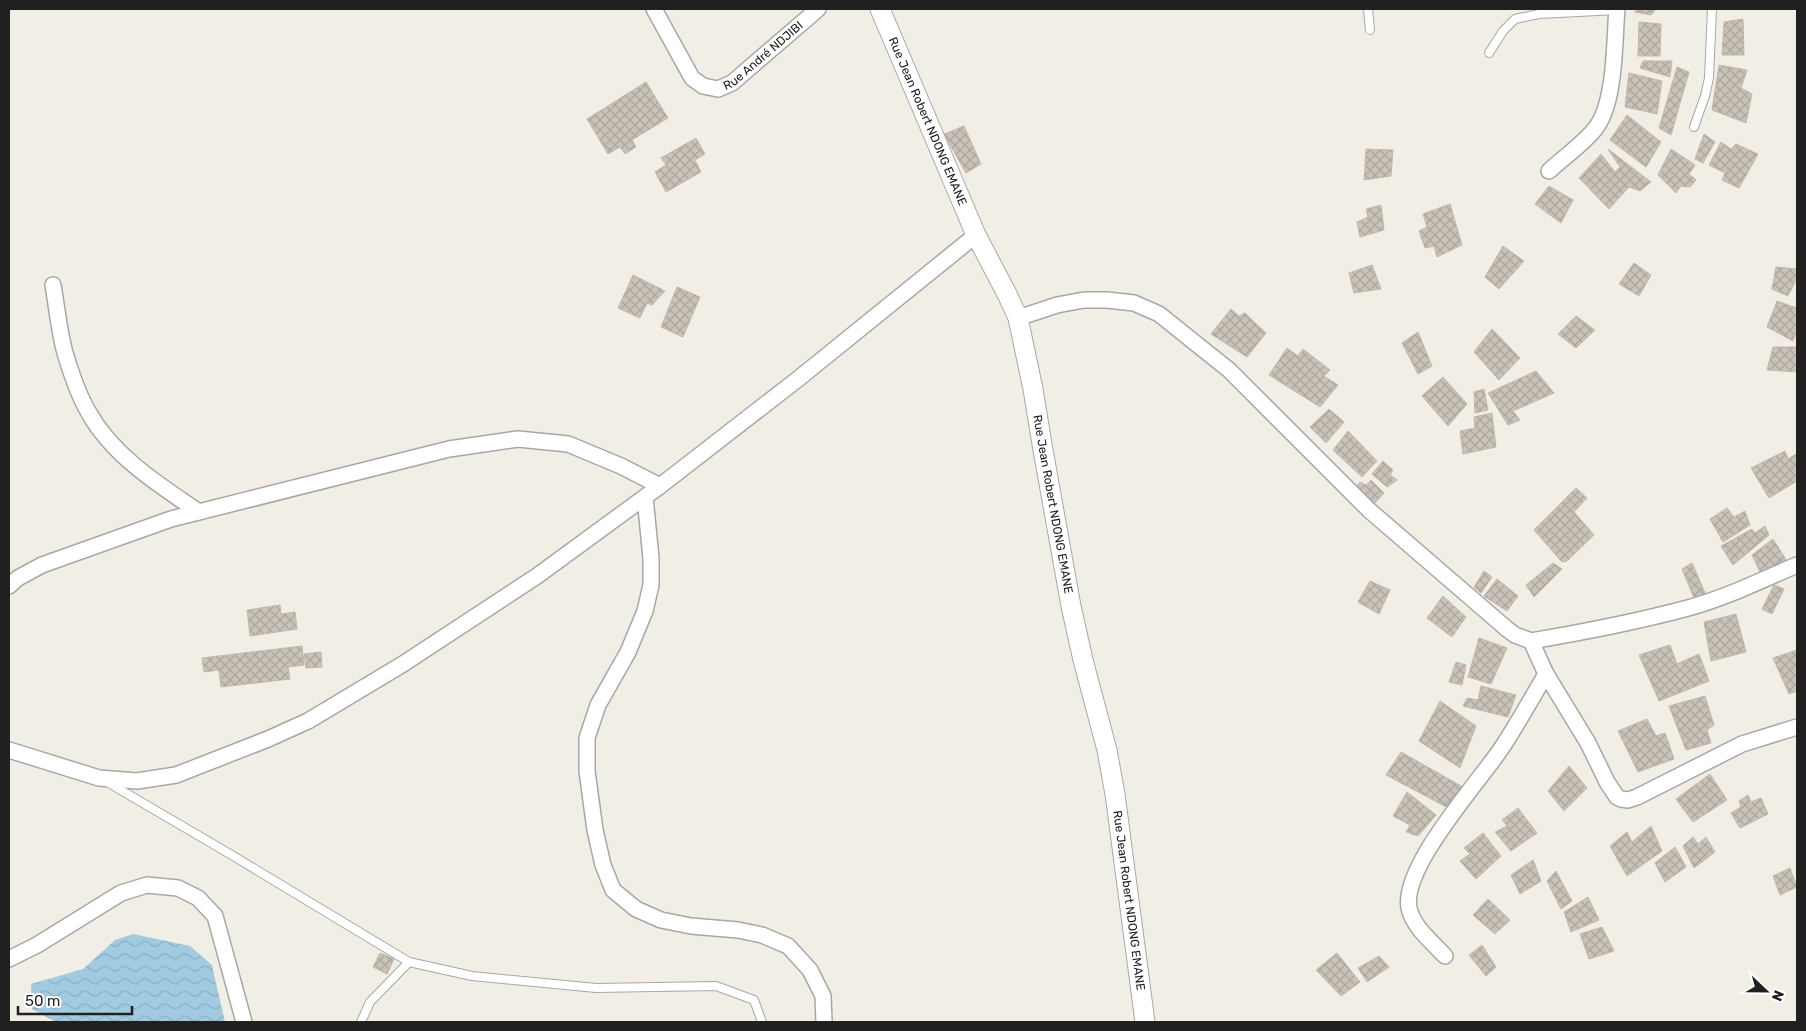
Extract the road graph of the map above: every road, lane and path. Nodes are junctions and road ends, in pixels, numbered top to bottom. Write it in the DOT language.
graph roads {
  1 [pos="654,9"];
  2 [pos="818,9"];
  3 [pos="880,9"];
  4 [pos="1368,9"];
  5 [pos="1712,9"];
  6 [pos="1617,10"];
  7 [pos="1370,30"];
  8 [pos="1489,53"];
  9 [pos="1694,127"];
  10 [pos="1549,171"];
  11 [pos="976,235"];
  12 [pos="52,285"];
  13 [pos="1018,318"];
  14 [pos="660,486"];
  15 [pos="645,497"];
  16 [pos="199,512"];
  17 [pos="1797,565"];
  18 [pos="9,586"];
  19 [pos="1531,641"];
  20 [pos="1546,674"];
  21 [pos="1797,726"];
  22 [pos="9,750"];
  23 [pos="99,778"];
  24 [pos="1445,956"];
  25 [pos="9,959"];
  26 [pos="408,962"];
  27 [pos="244,1022"];
  28 [pos="361,1022"];
  29 [pos="762,1022"];
  30 [pos="824,1022"];
  31 [pos="1145,1022"];
  1 -- 2 [label="street, Rue André NDJIBI"];
  3 -- 11 [label="street, Rue Jean Robert NDONG EMANE"];
  4 -- 7 [label="lane"];
  5 -- 9 [label="lane"];
  6 -- 8 [label="lane"];
  6 -- 10 [label="street"];
  11 -- 13 [label="street, Rue Jean Robert NDONG EMANE"];
  11 -- 14 [label="street"];
  12 -- 16 [label="street"];
  13 -- 19 [label="street"];
  13 -- 31 [label="street, Rue Jean Robert NDONG EMANE"];
  14 -- 15 [label="street"];
  14 -- 16 [label="street"];
  15 -- 23 [label="street"];
  15 -- 30 [label="street"];
  16 -- 18 [label="street"];
  17 -- 19 [label="street"];
  19 -- 20 [label="street"];
  20 -- 21 [label="street"];
  20 -- 24 [label="street"];
  22 -- 23 [label="street"];
  23 -- 26 [label="lane"];
  25 -- 27 [label="street"];
  26 -- 28 [label="lane"];
  26 -- 29 [label="lane"];
}
